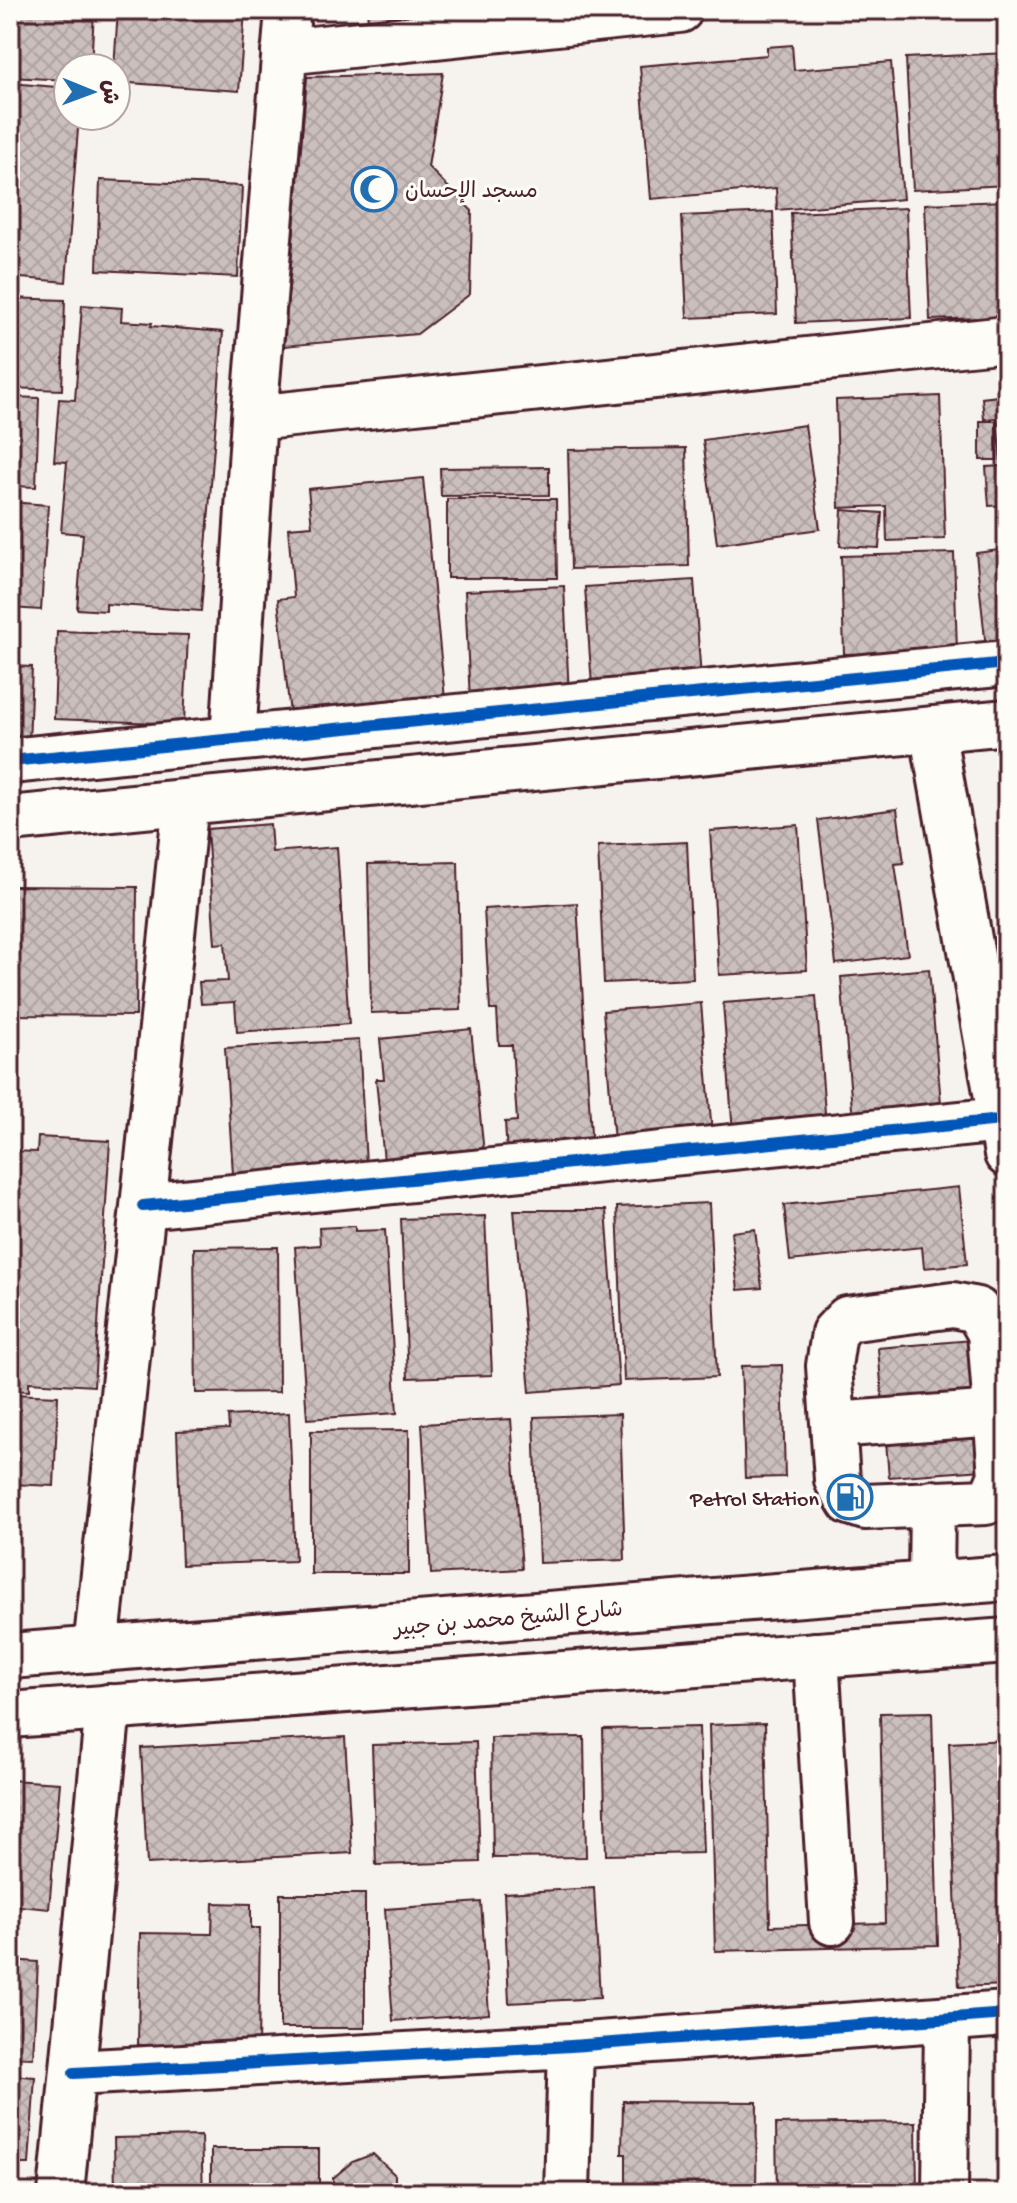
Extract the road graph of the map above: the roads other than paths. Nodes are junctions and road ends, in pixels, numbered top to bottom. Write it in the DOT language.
graph roads {
  1 [pos="680,10"];
  2 [pos="286,31"];
  3 [pos="1007,339"];
  4 [pos="254,418"];
  5 [pos="1007,663"];
  6 [pos="1007,722"];
  7 [pos="932,729"];
  8 [pos="233,739"];
  9 [pos="10,761"];
  10 [pos="186,802"];
  11 [pos="10,819"];
  12 [pos="1004,1137"];
  13 [pos="143,1206"];
  14 [pos="996,1413"];
  15 [pos="834,1425"];
  16 [pos="932,1503"];
  17 [pos="1007,1578"];
  18 [pos="931,1583"];
  19 [pos="1007,1641"];
  20 [pos="96,1649"];
  21 [pos="816,1655"];
  22 [pos="10,1656"];
  23 [pos="108,1707"];
  24 [pos="10,1715"];
  25 [pos="832,1922"];
  26 [pos="1007,2014"];
  27 [pos="947,2019"];
  28 [pos="571,2046"];
  29 [pos="74,2073"];
  30 [pos="61,2193"];
  31 [pos="567,2193"];
  32 [pos="945,2193"];
  1 -- 2 [label="street"];
  2 -- 4 [label="street"];
  3 -- 4 [label="street"];
  4 -- 8 [label="street"];
  5 -- 8 [label="street"];
  6 -- 7 [label="street"];
  7 -- 10 [label="street"];
  7 -- 12 [label="street"];
  8 -- 9 [label="street"];
  10 -- 11 [label="street"];
  10 -- 13 [label="street"];
  12 -- 13 [label="street"];
  13 -- 20 [label="street"];
  14 -- 15 [label="street"];
  14 -- 15 [label="street"];
  14 -- 16 [label="street"];
  15 -- 16 [label="street"];
  16 -- 18 [label="street"];
  17 -- 18 [label="street, شارع الشيخ محمد بن جبير"];
  18 -- 20 [label="street, شارع الشيخ محمد بن جبير"];
  19 -- 21 [label="street"];
  20 -- 22 [label="street, شارع الشيخ محمد بن جبير"];
  21 -- 23 [label="street"];
  21 -- 25 [label="street"];
  23 -- 24 [label="street"];
  23 -- 29 [label="street"];
  26 -- 27 [label="street"];
  27 -- 28 [label="street"];
  27 -- 32 [label="street"];
  28 -- 29 [label="street"];
  28 -- 31 [label="street"];
  29 -- 30 [label="street"];
}
